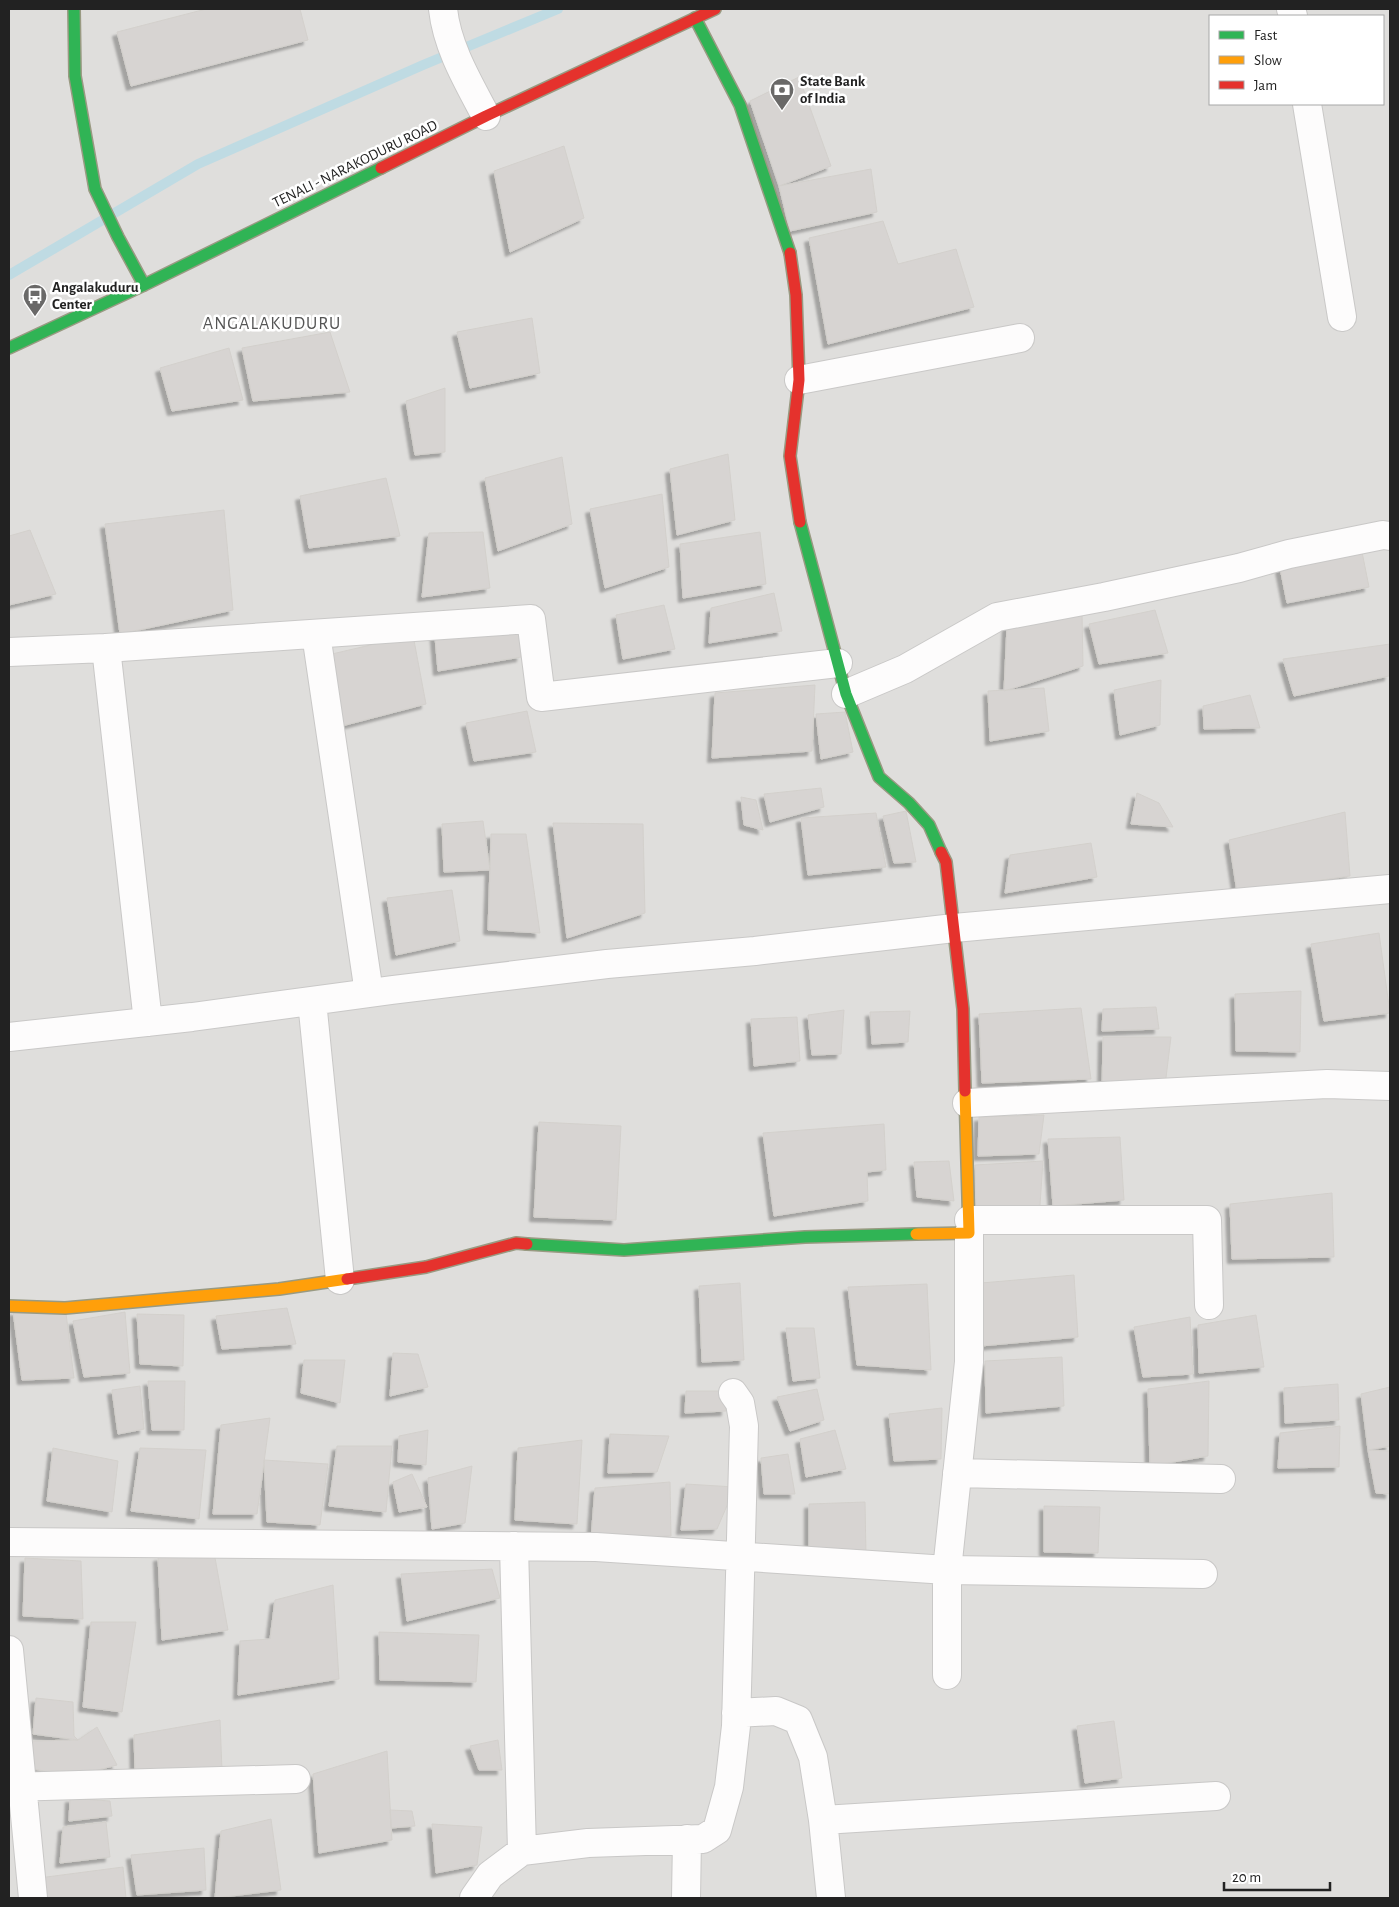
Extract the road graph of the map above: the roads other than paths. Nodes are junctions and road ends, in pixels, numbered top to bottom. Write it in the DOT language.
graph roads {
  1 [pos="74,9"];
  2 [pos="715,9"];
  3 [pos="444,18"];
  4 [pos="695,18"];
  5 [pos="1307,105"];
  6 [pos="486,116"];
  7 [pos="144,285"];
  8 [pos="1342,317"];
  9 [pos="1020,338"];
  10 [pos="9,348"];
  11 [pos="799,380"];
  12 [pos="1388,542"];
  13 [pos="316,634"];
  14 [pos="106,648"];
  15 [pos="9,652"];
  16 [pos="838,663"];
  17 [pos="846,694"];
  18 [pos="1390,890"];
  19 [pos="954,928"];
  20 [pos="369,993"];
  21 [pos="312,1000"];
  22 [pos="148,1022"];
  23 [pos="9,1037"];
  24 [pos="1390,1086"];
  25 [pos="967,1103"];
  26 [pos="969,1227"];
  27 [pos="340,1280"];
  28 [pos="1209,1305"];
  29 [pos="9,1306"];
  30 [pos="733,1393"];
  31 [pos="958,1473"];
  32 [pos="1221,1479"];
  33 [pos="9,1542"];
  34 [pos="514,1546"];
  35 [pos="741,1557"];
  36 [pos="948,1570"];
  37 [pos="1203,1574"];
  38 [pos="9,1650"];
  39 [pos="946,1675"];
  40 [pos="736,1713"];
  41 [pos="296,1779"];
  42 [pos="15,1787"];
  43 [pos="1216,1796"];
  44 [pos="823,1820"];
  45 [pos="686,1839"];
  46 [pos="522,1851"];
  47 [pos="33,1898"];
  48 [pos="474,1898"];
  49 [pos="686,1898"];
  50 [pos="830,1898"];
  1 -- 7 [label="street"];
  2 -- 4 [label="street, TENALI - NARAKODURU ROAD"];
  3 -- 6 [label="street"];
  4 -- 6 [label="street, TENALI - NARAKODURU ROAD"];
  4 -- 11 [label="street"];
  5 -- 8 [label="street"];
  6 -- 7 [label="street, TENALI - NARAKODURU ROAD"];
  7 -- 10 [label="street, TENALI - NARAKODURU ROAD"];
  9 -- 11 [label="street"];
  11 -- 16 [label="street"];
  12 -- 17 [label="street"];
  13 -- 14 [label="street"];
  13 -- 16 [label="street"];
  13 -- 20 [label="street"];
  14 -- 15 [label="street"];
  14 -- 22 [label="street"];
  16 -- 17 [label="street"];
  17 -- 19 [label="street"];
  18 -- 19 [label="street"];
  19 -- 20 [label="street"];
  19 -- 25 [label="street"];
  20 -- 21 [label="street"];
  21 -- 22 [label="street"];
  21 -- 27 [label="street"];
  22 -- 23 [label="street"];
  24 -- 25 [label="street"];
  25 -- 26 [label="street"];
  26 -- 27 [label="street"];
  26 -- 28 [label="street"];
  26 -- 31 [label="street"];
  27 -- 29 [label="street"];
  30 -- 35 [label="street"];
  31 -- 32 [label="street"];
  31 -- 36 [label="street"];
  33 -- 34 [label="street"];
  34 -- 35 [label="street"];
  34 -- 46 [label="street"];
  35 -- 36 [label="street"];
  35 -- 40 [label="street"];
  36 -- 37 [label="street"];
  36 -- 39 [label="street"];
  38 -- 42 [label="street"];
  40 -- 44 [label="street"];
  40 -- 45 [label="street"];
  41 -- 42 [label="street"];
  42 -- 47 [label="street"];
  43 -- 44 [label="street"];
  44 -- 50 [label="street"];
  45 -- 46 [label="street"];
  45 -- 49 [label="street"];
  46 -- 48 [label="street"];
}
